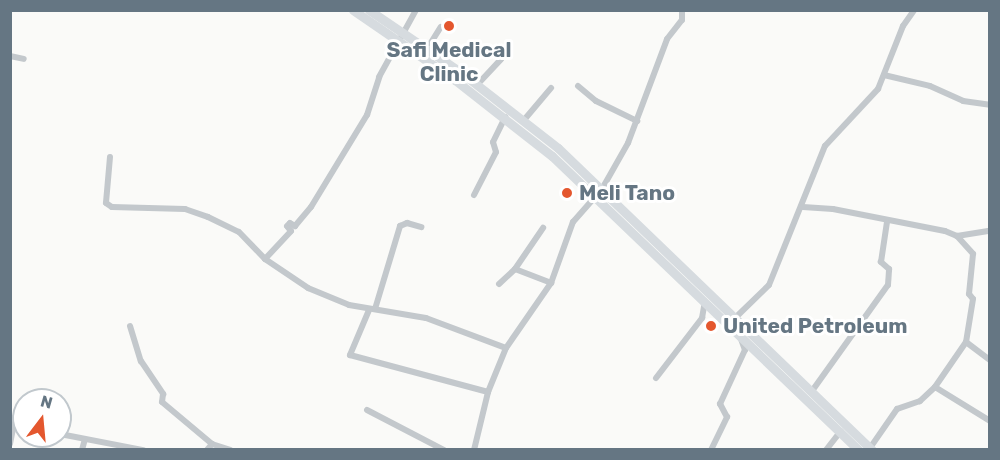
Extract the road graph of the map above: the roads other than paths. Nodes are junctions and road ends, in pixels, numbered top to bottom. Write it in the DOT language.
graph roads {
  1 [pos="353,10"];
  2 [pos="416,10"];
  3 [pos="682,10"];
  4 [pos="914,10"];
  5 [pos="376,12"];
  6 [pos="441,27"];
  7 [pos="400,37"];
  8 [pos="500,46"];
  9 [pos="427,49"];
  10 [pos="10,56"];
  11 [pos="24,59"];
  12 [pos="884,75"];
  13 [pos="477,85"];
  14 [pos="578,86"];
  15 [pos="551,88"];
  16 [pos="990,105"];
  17 [pos="505,117"];
  18 [pos="524,120"];
  19 [pos="637,121"];
  20 [pos="539,139"];
  21 [pos="110,157"];
  22 [pos="602,189"];
  23 [pos="474,195"];
  24 [pos="593,197"];
  25 [pos="803,207"];
  26 [pos="887,222"];
  27 [pos="421,227"];
  28 [pos="543,228"];
  29 [pos="990,231"];
  30 [pos="957,236"];
  31 [pos="265,259"];
  32 [pos="515,269"];
  33 [pos="551,283"];
  34 [pos="499,284"];
  35 [pos="705,301"];
  36 [pos="372,309"];
  37 [pos="732,321"];
  38 [pos="130,326"];
  39 [pos="739,334"];
  40 [pos="966,342"];
  41 [pos="506,348"];
  42 [pos="990,360"];
  43 [pos="656,378"];
  44 [pos="935,387"];
  45 [pos="812,391"];
  46 [pos="488,392"];
  47 [pos="367,410"];
  48 [pos="990,421"];
  49 [pos="841,431"];
  50 [pos="72,436"];
  51 [pos="85,439"];
  52 [pos="212,444"];
  53 [pos="871,449"];
  54 [pos="82,450"];
  55 [pos="143,450"];
  56 [pos="207,450"];
  57 [pos="230,450"];
  58 [pos="444,450"];
  59 [pos="474,450"];
  60 [pos="711,450"];
  61 [pos="826,450"];
  62 [pos="858,450"];
  1 -- 7 [label="main road"];
  2 -- 7 [label="street"];
  3 -- 19 [label="street"];
  4 -- 12 [label="street"];
  5 -- 7 [label="main road"];
  6 -- 9 [label="street"];
  7 -- 9 [label="main road"];
  7 -- 17 [label="main road"];
  7 -- 31 [label="street"];
  8 -- 13 [label="street"];
  9 -- 13 [label="main road"];
  10 -- 11 [label="street"];
  12 -- 16 [label="street"];
  12 -- 25 [label="street"];
  13 -- 18 [label="main road"];
  14 -- 19 [label="street"];
  15 -- 18 [label="street"];
  17 -- 20 [label="main road"];
  17 -- 23 [label="street"];
  18 -- 20 [label="main road"];
  19 -- 22 [label="street"];
  20 -- 22 [label="main road"];
  20 -- 24 [label="main road"];
  21 -- 31 [label="street"];
  22 -- 24 [label="street"];
  22 -- 37 [label="main road"];
  24 -- 33 [label="street"];
  24 -- 35 [label="main road"];
  25 -- 26 [label="street"];
  25 -- 37 [label="street"];
  26 -- 30 [label="street"];
  26 -- 45 [label="street"];
  27 -- 36 [label="street"];
  28 -- 32 [label="street"];
  29 -- 30 [label="street"];
  30 -- 40 [label="street"];
  31 -- 36 [label="street"];
  32 -- 33 [label="street"];
  32 -- 34 [label="street"];
  33 -- 41 [label="street"];
  35 -- 37 [label="main road"];
  35 -- 43 [label="street"];
  36 -- 41 [label="street"];
  36 -- 46 [label="street"];
  37 -- 39 [label="main road"];
  37 -- 45 [label="main road"];
  38 -- 52 [label="street"];
  39 -- 49 [label="main road"];
  39 -- 60 [label="street"];
  40 -- 42 [label="street"];
  40 -- 44 [label="street"];
  41 -- 46 [label="street"];
  44 -- 48 [label="street"];
  44 -- 53 [label="street"];
  45 -- 53 [label="main road"];
  46 -- 59 [label="street"];
  47 -- 58 [label="street"];
  49 -- 61 [label="street"];
  49 -- 62 [label="main road"];
  50 -- 51 [label="street"];
  51 -- 54 [label="street"];
  51 -- 55 [label="street"];
  52 -- 56 [label="street"];
  52 -- 57 [label="street"];
}
